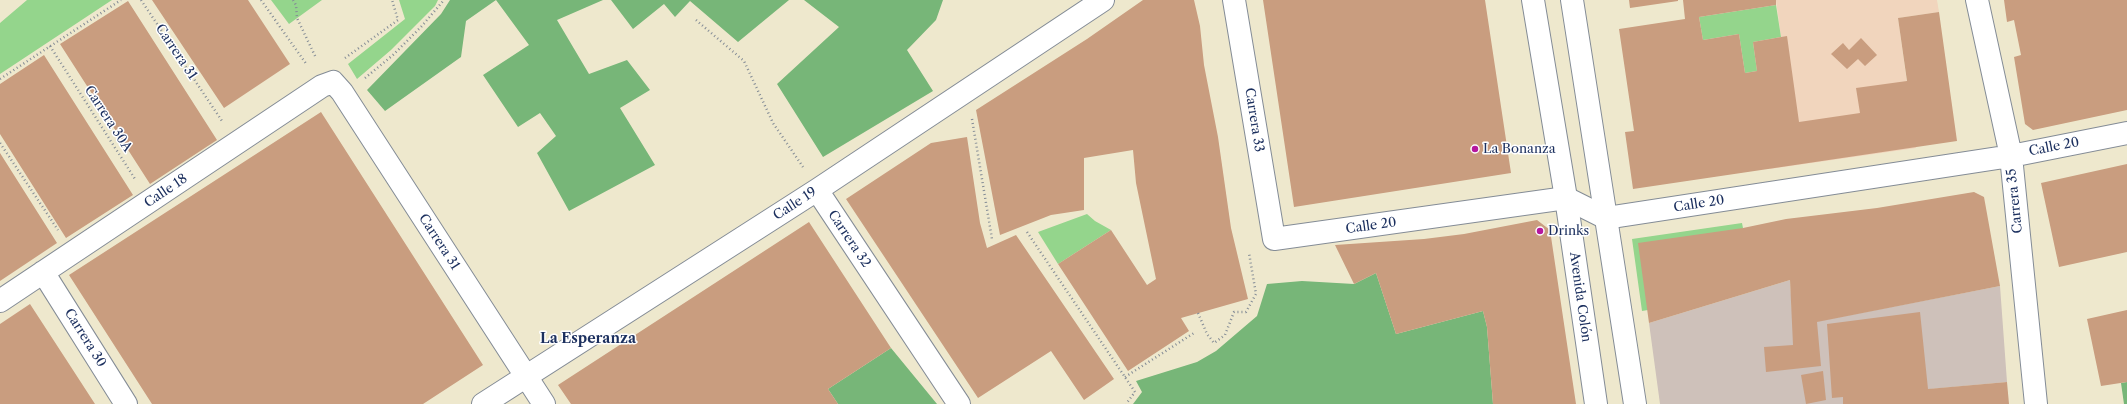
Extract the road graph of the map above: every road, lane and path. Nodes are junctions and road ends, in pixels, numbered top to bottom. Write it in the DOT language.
graph roads {
  1 [pos="121,0"];
  2 [pos="141,0"];
  3 [pos="261,0"];
  4 [pos="293,0"];
  5 [pos="392,0"];
  6 [pos="444,0"];
  7 [pos="1103,0"];
  8 [pos="1234,0"];
  9 [pos="1533,0"];
  10 [pos="1572,0"];
  11 [pos="1977,0"];
  12 [pos="696,20"];
  13 [pos="50,46"];
  14 [pos="0,80"];
  15 [pos="332,87"];
  16 [pos="968,91"];
  17 [pos="2127,133"];
  18 [pos="0,143"];
  19 [pos="237,143"];
  20 [pos="2011,156"];
  21 [pos="816,190"];
  22 [pos="1566,198"];
  23 [pos="149,202"];
  24 [pos="1606,218"];
  25 [pos="1027,232"];
  26 [pos="992,239"];
  27 [pos="1274,240"];
  28 [pos="72,253"];
  29 [pos="43,272"];
  30 [pos="0,301"];
  31 [pos="1198,313"];
  32 [pos="1194,334"];
  33 [pos="526,376"];
  34 [pos="1125,377"];
  35 [pos="126,404"];
  36 [pos="483,404"];
  37 [pos="544,404"];
  38 [pos="959,404"];
  39 [pos="1126,404"];
  40 [pos="1596,404"];
  41 [pos="1635,404"];
  42 [pos="2036,404"];
  1 -- 13 [label="path"];
  2 -- 19 [label="path, Carrera 31"];
  3 -- 15 [label="path"];
  4 -- 15 [label="path"];
  5 -- 15 [label="path"];
  6 -- 15 [label="path"];
  7 -- 16 [label="street, Calle 19"];
  8 -- 27 [label="street, Carrera 33"];
  9 -- 22 [label="street, Avenida Colón"];
  10 -- 24 [label="street"];
  11 -- 20 [label="street, Carrera 35"];
  12 -- 21 [label="path"];
  13 -- 14 [label="path"];
  13 -- 23 [label="path, Carrera 30A"];
  15 -- 19 [label="street, Calle 18"];
  15 -- 33 [label="street, Carrera 31"];
  16 -- 21 [label="street, Calle 19"];
  16 -- 26 [label="path"];
  17 -- 20 [label="street, Calle 20"];
  18 -- 28 [label="path"];
  19 -- 23 [label="street, Calle 18"];
  20 -- 24 [label="street, Calle 20"];
  20 -- 42 [label="street, Carrera 35"];
  21 -- 33 [label="street, Calle 19"];
  21 -- 38 [label="street, Carrera 32"];
  22 -- 24 [label="street"];
  22 -- 27 [label="street, Calle 20"];
  22 -- 40 [label="street, Avenida Colón"];
  23 -- 28 [label="street, Calle 18"];
  24 -- 41 [label="street"];
  25 -- 34 [label="path"];
  27 -- 31 [label="path"];
  28 -- 29 [label="street, Calle 18"];
  29 -- 30 [label="street, Calle 18"];
  29 -- 35 [label="street, Carrera 30"];
  32 -- 34 [label="path"];
  33 -- 36 [label="street, Calle 19"];
  33 -- 37 [label="street, Carrera 31"];
  34 -- 39 [label="path"];
}
